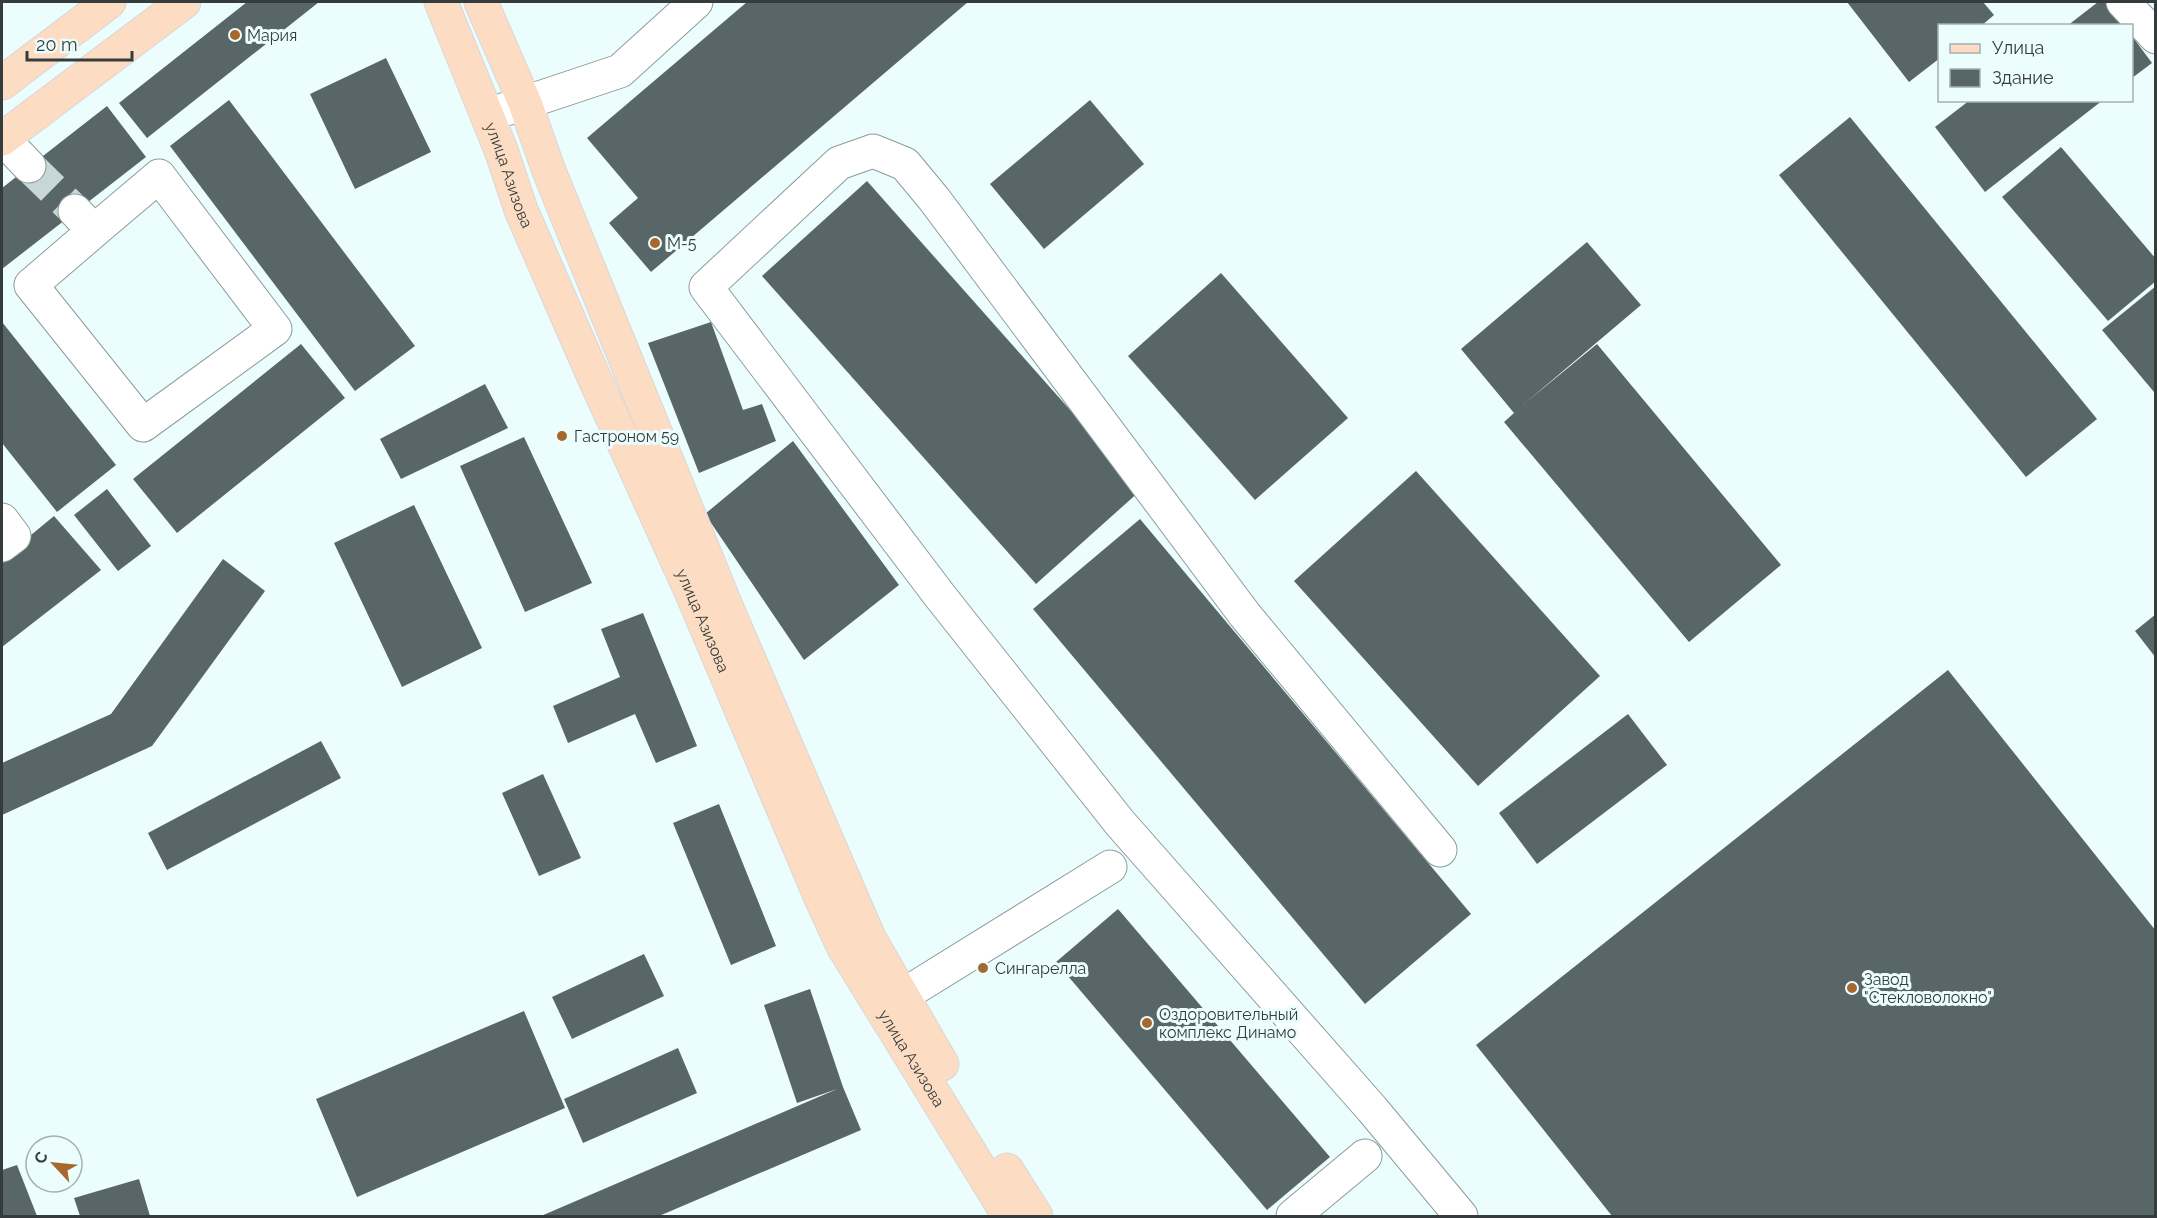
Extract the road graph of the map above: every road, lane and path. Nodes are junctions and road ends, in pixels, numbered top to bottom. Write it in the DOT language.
graph roads {
  1 [pos="109,2"];
  2 [pos="184,2"];
  3 [pos="441,2"];
  4 [pos="481,2"];
  5 [pos="696,2"];
  6 [pos="2123,2"];
  7 [pos="2156,37"];
  8 [pos="2,83"];
  9 [pos="525,103"];
  10 [pos="488,115"];
  11 [pos="2,139"];
  12 [pos="29,166"];
  13 [pos="84,221"];
  14 [pos="2,520"];
  15 [pos="2,545"];
  16 [pos="1440,850"];
  17 [pos="1110,867"];
  18 [pos="902,996"];
  19 [pos="1365,1156"];
  20 [pos="1009,1216"];
  21 [pos="1036,1216"];
  22 [pos="1293,1216"];
  23 [pos="1461,1216"];
  1 -- 8 [label="main road"];
  2 -- 11 [label="main road"];
  3 -- 10 [label="main road, улица Азизова"];
  4 -- 9 [label="main road, улица Азизова"];
  5 -- 9 [label="street"];
  6 -- 7 [label="street"];
  9 -- 10 [label="street"];
  9 -- 18 [label="main road, улица Азизова"];
  10 -- 20 [label="main road, улица Азизова"];
  11 -- 12 [label="street"];
  13 -- 13 [label="street"];
  14 -- 15 [label="street"];
  16 -- 23 [label="street"];
  17 -- 18 [label="street"];
  18 -- 21 [label="main road, улица Азизова"];
  19 -- 22 [label="street"];
}
